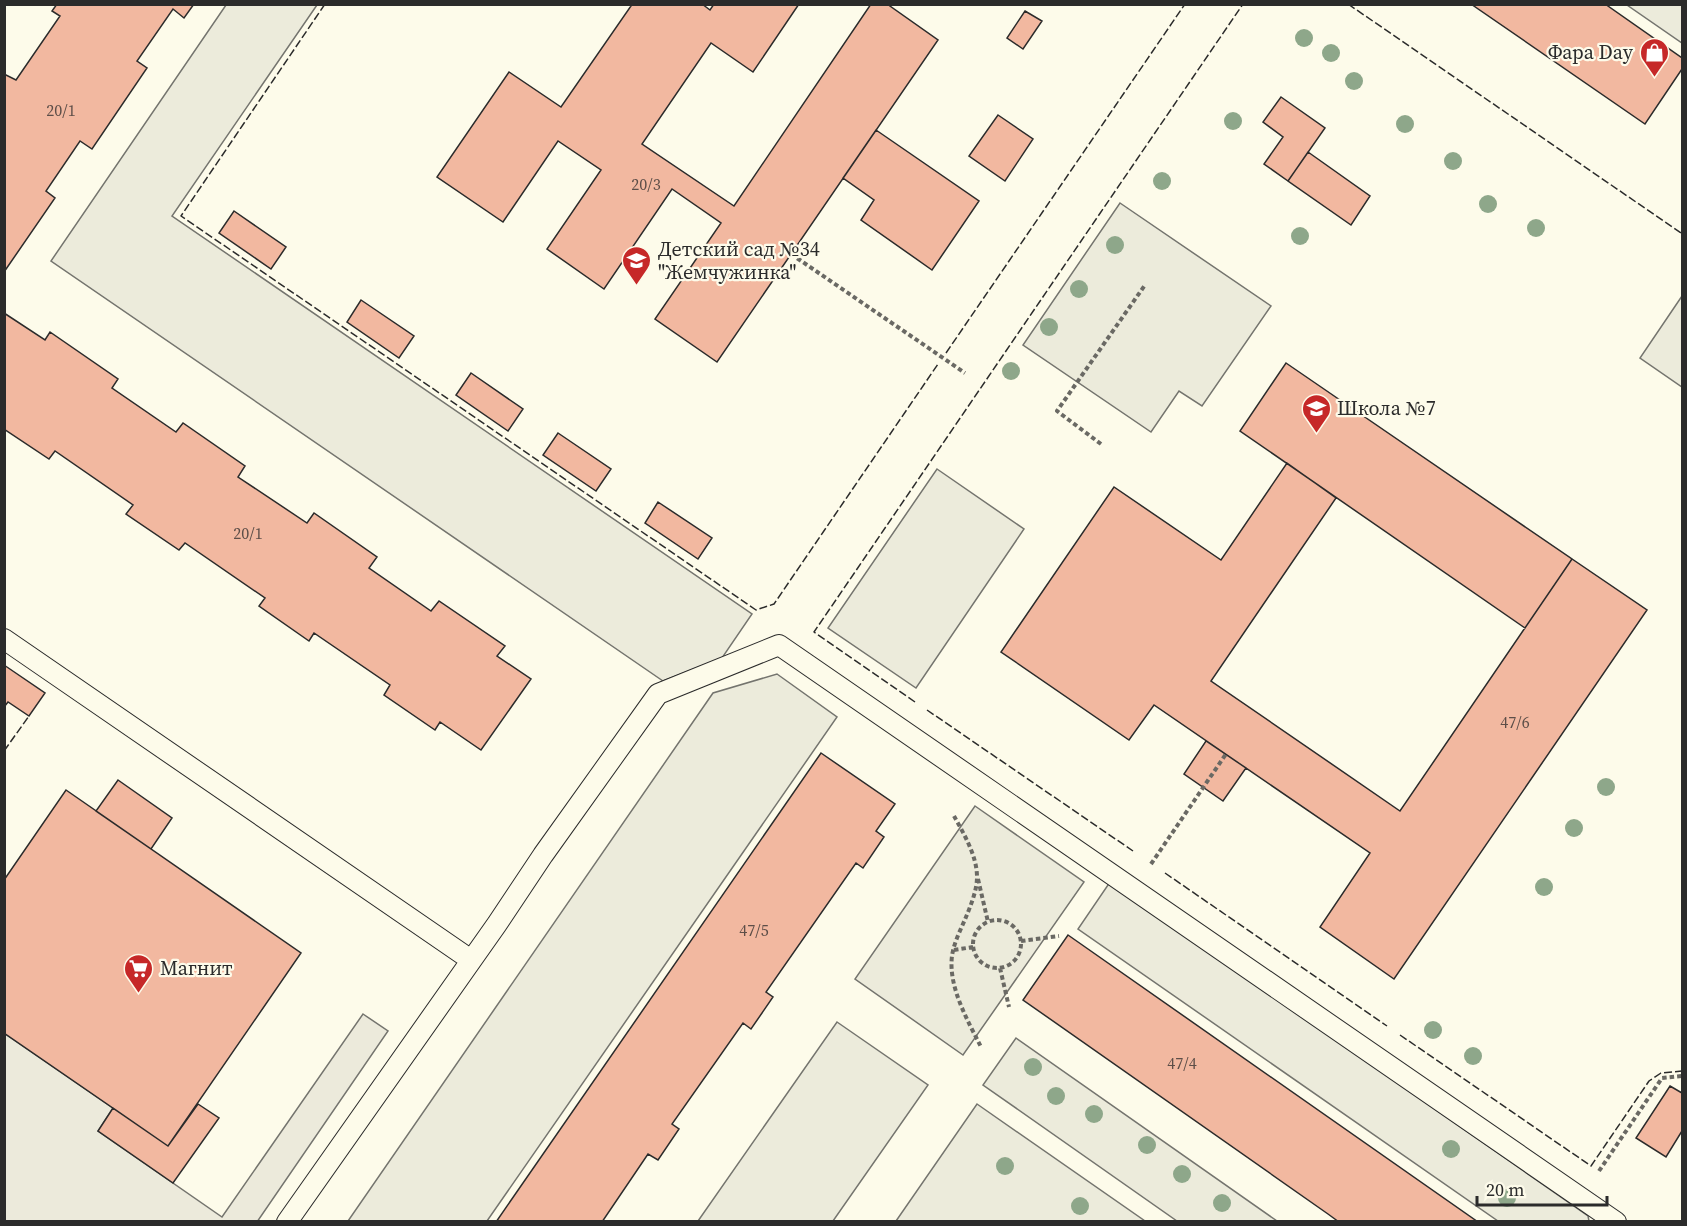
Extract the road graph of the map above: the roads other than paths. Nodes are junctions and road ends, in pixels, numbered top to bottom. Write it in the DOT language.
graph roads {
  1 [pos="4,639"];
  2 [pos="471,960"];
  3 [pos="287,1221"];
  4 [pos="1616,1221"];
  1 -- 2 [label="lane"];
  2 -- 3 [label="lane"];
  2 -- 4 [label="lane"];
}
